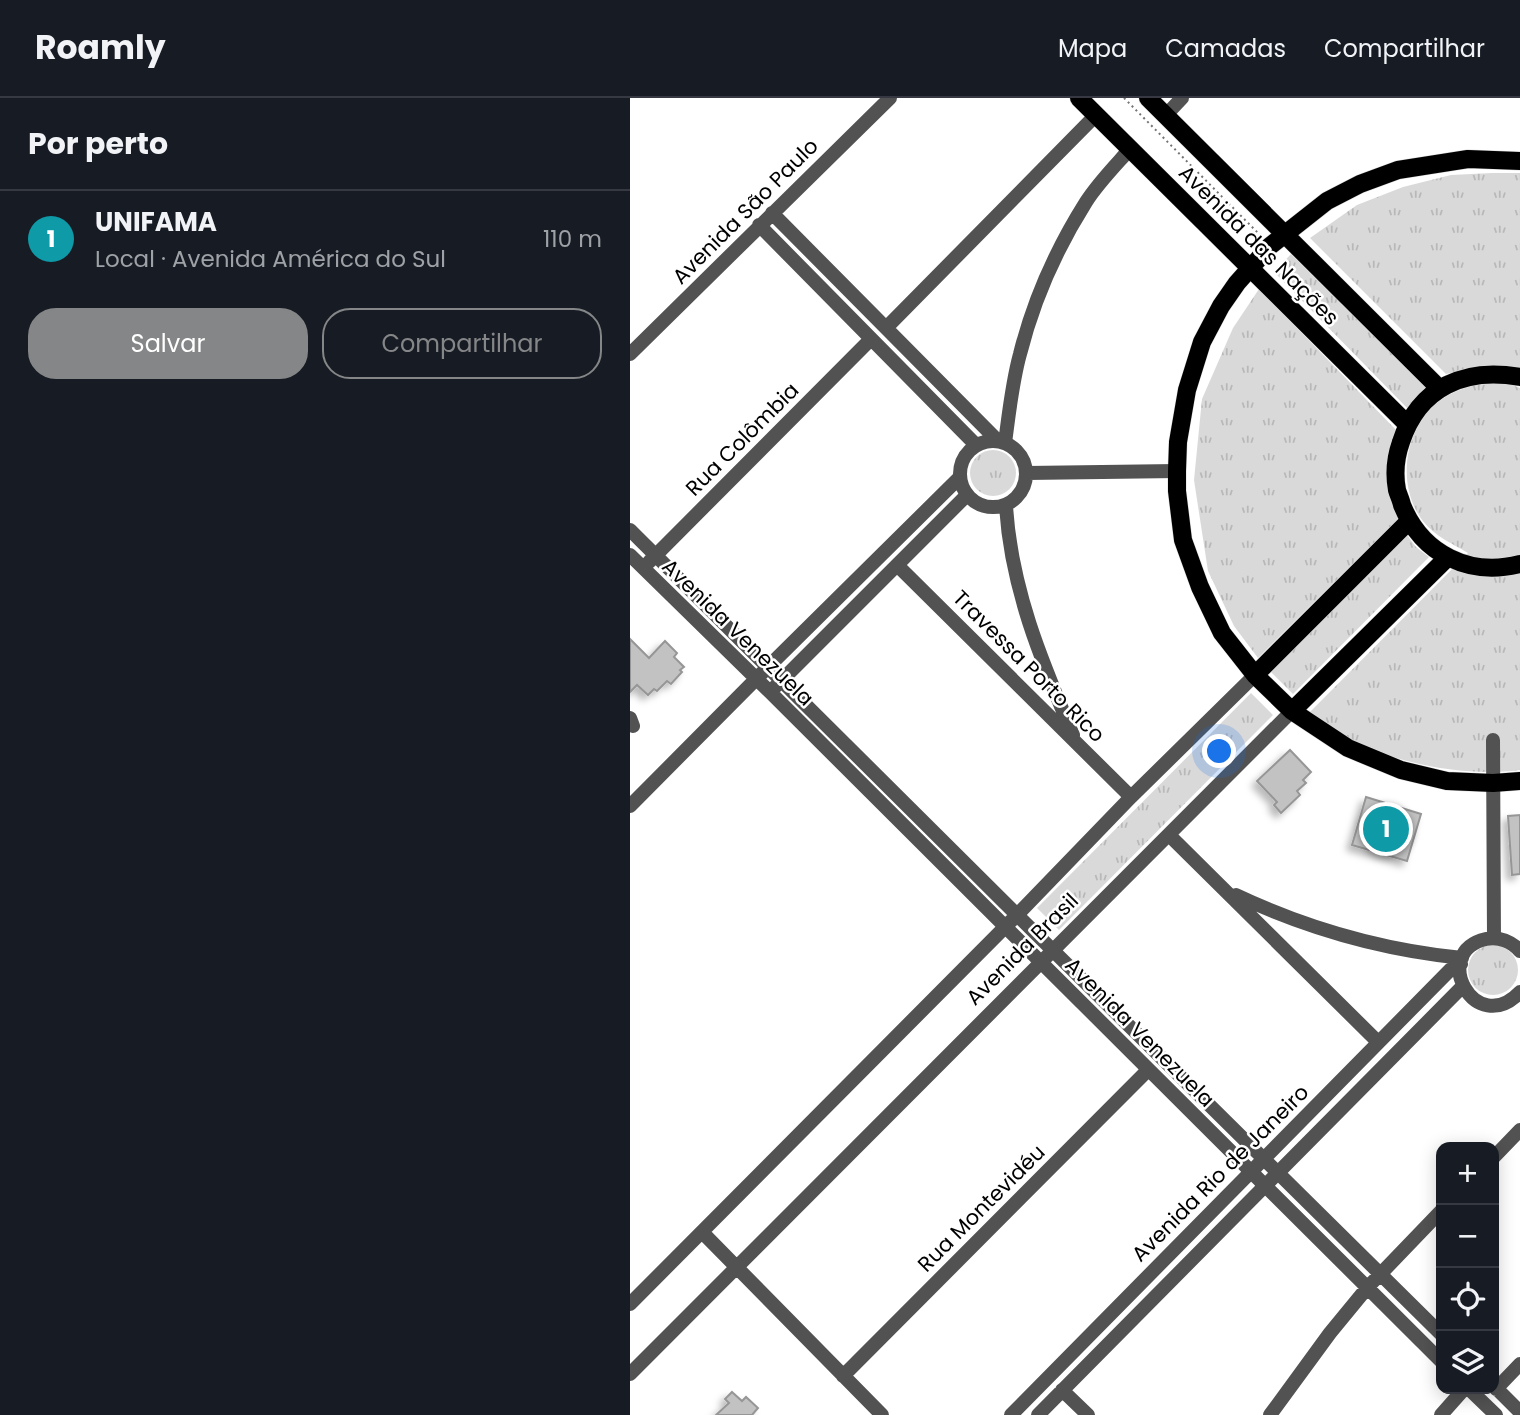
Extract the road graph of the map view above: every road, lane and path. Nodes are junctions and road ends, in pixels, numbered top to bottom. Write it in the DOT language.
graph roads {
  1 [pos="890,98"];
  2 [pos="1079,98"];
  3 [pos="1125,98"];
  4 [pos="1148,98"];
  5 [pos="1182,98"];
  6 [pos="1096,115"];
  7 [pos="1166,115"];
  8 [pos="1130,149"];
  9 [pos="1520,161"];
  10 [pos="772,213"];
  11 [pos="759,225"];
  12 [pos="1285,234"];
  13 [pos="1270,246"];
  14 [pos="1250,267"];
  15 [pos="886,328"];
  16 [pos="871,339"];
  17 [pos="630,354"];
  18 [pos="1520,377"];
  19 [pos="1440,389"];
  20 [pos="1406,424"];
  21 [pos="1002,442"];
  22 [pos="976,446"];
  23 [pos="1177,471"];
  24 [pos="1027,473"];
  25 [pos="960,477"];
  26 [pos="967,495"];
  27 [pos="1006,506"];
  28 [pos="1409,521"];
  29 [pos="630,530"];
  30 [pos="630,555"];
  31 [pos="656,556"];
  32 [pos="1448,557"];
  33 [pos="1520,564"];
  34 [pos="897,565"];
  35 [pos="643,568"];
  36 [pos="768,667"];
  37 [pos="1255,675"];
  38 [pos="755,679"];
  39 [pos="782,681"];
  40 [pos="770,692"];
  41 [pos="1292,711"];
  42 [pos="1493,740"];
  43 [pos="1076,742"];
  44 [pos="1520,781"];
  45 [pos="1493,783"];
  46 [pos="1131,797"];
  47 [pos="630,806"];
  48 [pos="1169,835"];
  49 [pos="1225,890"];
  50 [pos="1017,915"];
  51 [pos="1006,927"];
  52 [pos="1494,938"];
  53 [pos="1053,951"];
  54 [pos="1520,951"];
  55 [pos="1461,961"];
  56 [pos="1041,963"];
  57 [pos="1463,986"];
  58 [pos="1520,992"];
  59 [pos="1378,1042"];
  60 [pos="1148,1070"];
  61 [pos="1520,1130"];
  62 [pos="1499,1152"];
  63 [pos="1264,1158"];
  64 [pos="1251,1171"];
  65 [pos="1278,1172"];
  66 [pos="1265,1186"];
  67 [pos="1436,1216"];
  68 [pos="702,1232"];
  69 [pos="737,1268"];
  70 [pos="1380,1273"];
  71 [pos="1367,1288"];
  72 [pos="630,1304"];
  73 [pos="1438,1331"];
  74 [pos="1436,1356"];
  75 [pos="1520,1364"];
  76 [pos="630,1374"];
  77 [pos="843,1376"];
  78 [pos="1499,1383"];
  79 [pos="1062,1390"];
  80 [pos="1499,1391"];
  81 [pos="1460,1394"];
  82 [pos="1474,1394"];
  83 [pos="1520,1412"];
  84 [pos="882,1415"];
  85 [pos="1011,1415"];
  86 [pos="1038,1415"];
  87 [pos="1088,1415"];
  88 [pos="1270,1415"];
  89 [pos="1441,1415"];
  90 [pos="1496,1415"];
  1 -- 10 [label="street, Avenida São Paulo"];
  2 -- 6 [label="main road, Avenida das Nações"];
  3 -- 13 [label="path"];
  4 -- 7 [label="main road, Avenida das Nações"];
  5 -- 7 [label="street"];
  6 -- 8 [label="main road, Avenida das Nações"];
  6 -- 15 [label="street"];
  7 -- 12 [label="main road, Avenida das Nações"];
  8 -- 14 [label="main road, Avenida das Nações"];
  8 -- 21 [label="street"];
  9 -- 12 [label="main road"];
  10 -- 11 [label="street, Avenida São Paulo"];
  10 -- 15 [label="street"];
  11 -- 16 [label="street"];
  11 -- 17 [label="street, Avenida São Paulo"];
  12 -- 13 [label="main road"];
  12 -- 19 [label="main road, Avenida das Nações"];
  13 -- 14 [label="main road"];
  14 -- 20 [label="main road, Avenida das Nações"];
  14 -- 23 [label="main road"];
  15 -- 21 [label="street"];
  16 -- 22 [label="street"];
  16 -- 31 [label="street, Rua Colômbia"];
  18 -- 19 [label="main road"];
  19 -- 20 [label="main road"];
  20 -- 28 [label="main road"];
  21 -- 22 [label="street"];
  21 -- 24 [label="street"];
  22 -- 25 [label="street"];
  23 -- 24 [label="street"];
  23 -- 37 [label="main road"];
  24 -- 27 [label="street"];
  25 -- 26 [label="street"];
  25 -- 36 [label="street"];
  26 -- 27 [label="street"];
  26 -- 34 [label="street"];
  27 -- 43 [label="street"];
  28 -- 32 [label="main road"];
  28 -- 37 [label="main road, Avenida Brasil"];
  29 -- 31 [label="street, Avenida Venezuela"];
  30 -- 35 [label="street, Avenida Venezuela"];
  31 -- 35 [label="street, Rua Colômbia"];
  31 -- 36 [label="street, Avenida Venezuela"];
  32 -- 33 [label="main road"];
  32 -- 41 [label="main road, Avenida Brasil"];
  34 -- 39 [label="street"];
  34 -- 43 [label="street, Travessa Porto Rico"];
  35 -- 38 [label="street, Avenida Venezuela"];
  36 -- 38 [label="street"];
  36 -- 39 [label="street, Avenida Venezuela"];
  37 -- 41 [label="main road"];
  37 -- 46 [label="street, Avenida Brasil"];
  38 -- 40 [label="street, Avenida Venezuela"];
  38 -- 47 [label="street"];
  39 -- 40 [label="street"];
  39 -- 50 [label="street, Avenida Venezuela"];
  40 -- 51 [label="street, Avenida Venezuela"];
  41 -- 45 [label="main road"];
  41 -- 48 [label="street, Avenida Brasil"];
  42 -- 45 [label="street"];
  43 -- 46 [label="street, Travessa Porto Rico"];
  44 -- 45 [label="main road"];
  45 -- 52 [label="street"];
  46 -- 50 [label="street, Avenida Brasil"];
  48 -- 49 [label="street"];
  48 -- 53 [label="street, Avenida Brasil"];
  49 -- 55 [label="street"];
  49 -- 59 [label="street"];
  50 -- 51 [label="street, Avenida Brasil"];
  50 -- 53 [label="street, Avenida Venezuela"];
  51 -- 56 [label="street, Avenida Venezuela"];
  51 -- 68 [label="street, Avenida Brasil"];
  52 -- 54 [label="street"];
  52 -- 55 [label="street, Avenida Rio de Janeiro"];
  53 -- 56 [label="street, Avenida Brasil"];
  53 -- 63 [label="street, Avenida Venezuela"];
  55 -- 57 [label="street"];
  55 -- 59 [label="street, Avenida Rio de Janeiro"];
  56 -- 60 [label="street, Avenida Venezuela"];
  56 -- 69 [label="street, Avenida Brasil"];
  57 -- 58 [label="street"];
  57 -- 65 [label="street, Avenida Rio de Janeiro"];
  59 -- 63 [label="street, Avenida Rio de Janeiro"];
  60 -- 64 [label="street, Avenida Venezuela"];
  60 -- 77 [label="street, Rua Montevidéu"];
  61 -- 62 [label="street"];
  63 -- 64 [label="street, Avenida Rio de Janeiro"];
  63 -- 65 [label="street, Avenida Venezuela"];
  64 -- 66 [label="street, Avenida Venezuela"];
  64 -- 85 [label="street, Avenida Rio de Janeiro"];
  65 -- 66 [label="street, Avenida Rio de Janeiro"];
  65 -- 70 [label="street, Avenida Venezuela"];
  66 -- 71 [label="street, Avenida Venezuela"];
  66 -- 79 [label="street, Avenida Rio de Janeiro"];
  67 -- 70 [label="street"];
  68 -- 69 [label="street"];
  68 -- 72 [label="street, Avenida Brasil"];
  69 -- 76 [label="street, Avenida Brasil"];
  69 -- 77 [label="street"];
  70 -- 71 [label="street"];
  70 -- 73 [label="street, Avenida Venezuela"];
  71 -- 74 [label="street, Avenida Venezuela"];
  71 -- 88 [label="street"];
  75 -- 78 [label="street"];
  77 -- 84 [label="street"];
  79 -- 86 [label="street, Avenida Rio de Janeiro"];
  79 -- 87 [label="street"];
  80 -- 83 [label="street"];
  81 -- 89 [label="street"];
  82 -- 90 [label="street"];
}
